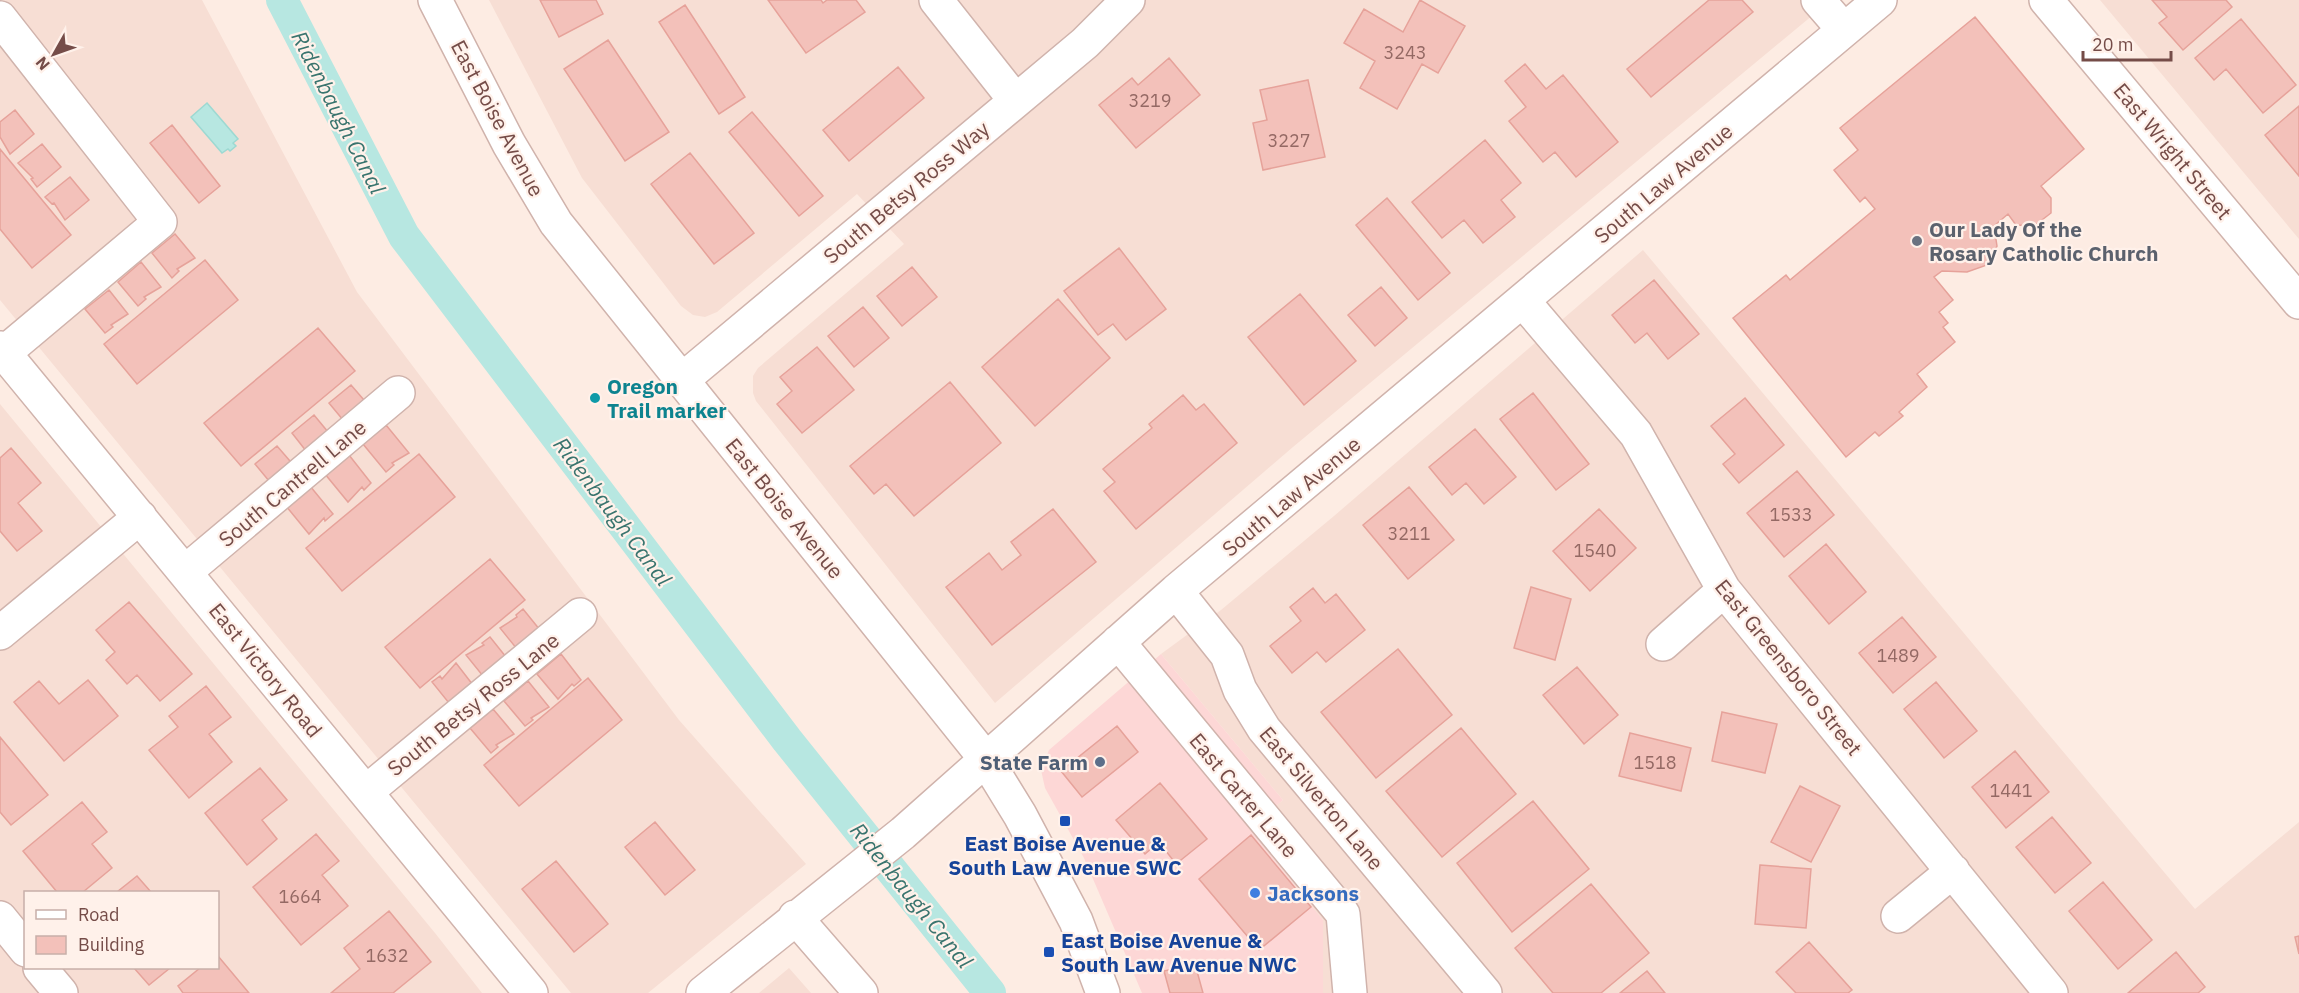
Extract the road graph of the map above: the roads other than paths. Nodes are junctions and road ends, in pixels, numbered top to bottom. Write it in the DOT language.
graph roads {
  1 [pos="435,0"];
  2 [pos="936,0"];
  3 [pos="1128,0"];
  4 [pos="1818,0"];
  5 [pos="1880,0"];
  6 [pos="2046,0"];
  7 [pos="0,18"];
  8 [pos="1844,30"];
  9 [pos="1015,100"];
  10 [pos="1523,301"];
  11 [pos="2299,302"];
  12 [pos="2,350"];
  13 [pos="682,380"];
  14 [pos="398,393"];
  15 [pos="140,517"];
  16 [pos="185,572"];
  17 [pos="1724,590"];
  18 [pos="1176,591"];
  19 [pos="580,615"];
  20 [pos="0,633"];
  21 [pos="1118,642"];
  22 [pos="1663,644"];
  23 [pos="985,758"];
  24 [pos="366,792"];
  25 [pos="1953,871"];
  26 [pos="1898,916"];
  27 [pos="795,917"];
  28 [pos="0,918"];
  29 [pos="24,948"];
  30 [pos="41,969"];
  31 [pos="61,993"];
  32 [pos="531,993"];
  33 [pos="703,993"];
  34 [pos="861,993"];
  35 [pos="1102,993"];
  36 [pos="1350,993"];
  37 [pos="1485,993"];
  38 [pos="2051,993"];
  1 -- 13 [label="street, East Boise Avenue"];
  2 -- 9 [label="street"];
  3 -- 9 [label="street, South Betsy Ross Way"];
  4 -- 8 [label="street"];
  5 -- 8 [label="street, South Law Avenue"];
  6 -- 11 [label="street, East Wright Street"];
  7 -- 12 [label="street"];
  8 -- 10 [label="street, South Law Avenue"];
  9 -- 13 [label="street, South Betsy Ross Way"];
  10 -- 17 [label="street, East Greensboro Street"];
  10 -- 18 [label="street, South Law Avenue"];
  12 -- 15 [label="street, East Victory Road"];
  13 -- 23 [label="street, East Boise Avenue"];
  14 -- 16 [label="street, South Cantrell Lane"];
  15 -- 16 [label="street, East Victory Road"];
  15 -- 20 [label="street"];
  16 -- 24 [label="street, East Victory Road"];
  17 -- 22 [label="street"];
  17 -- 25 [label="street, East Greensboro Street"];
  18 -- 21 [label="street, South Law Avenue"];
  18 -- 37 [label="street, East Silverton Lane"];
  19 -- 24 [label="street, South Betsy Ross Lane"];
  21 -- 23 [label="street, South Law Avenue"];
  21 -- 36 [label="street, East Carter Lane"];
  23 -- 27 [label="street, South Law Avenue"];
  23 -- 35 [label="street, East Boise Avenue"];
  24 -- 32 [label="street, East Victory Road"];
  25 -- 26 [label="street"];
  25 -- 38 [label="street, East Greensboro Street"];
  27 -- 33 [label="street, South Law Avenue"];
  27 -- 34 [label="street"];
  28 -- 29 [label="street"];
  30 -- 31 [label="street"];
}
